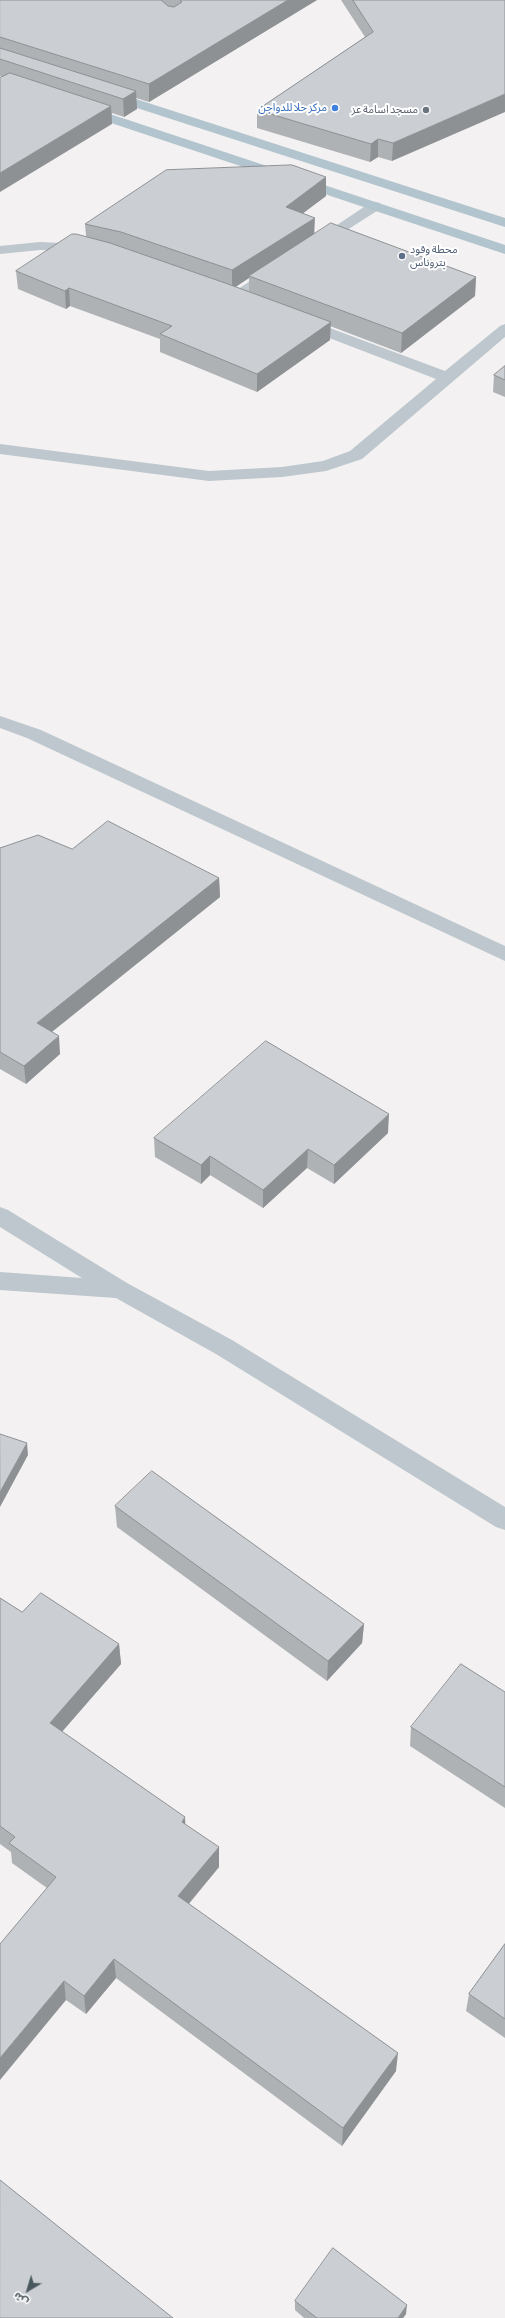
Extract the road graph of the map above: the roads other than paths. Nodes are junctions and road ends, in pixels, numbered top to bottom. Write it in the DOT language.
graph roads {
  1 [pos="98,91"];
  2 [pos="70,105"];
  3 [pos="375,206"];
  4 [pos="477,214"];
  5 [pos="505,223"];
  6 [pos="453,232"];
  7 [pos="0,250"];
  8 [pos="308,250"];
  9 [pos="505,250"];
  10 [pos="100,252"];
  11 [pos="288,262"];
  12 [pos="219,292"];
  13 [pos="234,297"];
  14 [pos="248,302"];
  15 [pos="292,319"];
  16 [pos="505,329"];
  17 [pos="446,377"];
  18 [pos="0,449"];
  19 [pos="0,722"];
  20 [pos="505,954"];
  21 [pos="0,1216"];
  22 [pos="0,1280"];
  23 [pos="119,1289"];
  24 [pos="505,1520"];
  1 -- 4 [label="main road"];
  2 -- 3 [label="main road"];
  3 -- 6 [label="main road"];
  3 -- 8 [label="street"];
  4 -- 5 [label="main road"];
  4 -- 6 [label="main road"];
  6 -- 9 [label="main road"];
  7 -- 10 [label="street"];
  11 -- 13 [label="street"];
  12 -- 13 [label="street"];
  13 -- 14 [label="street"];
  15 -- 17 [label="street"];
  16 -- 17 [label="street"];
  17 -- 18 [label="street"];
  19 -- 20 [label="street"];
  21 -- 23 [label="street"];
  22 -- 23 [label="street"];
  23 -- 24 [label="street"];
}
